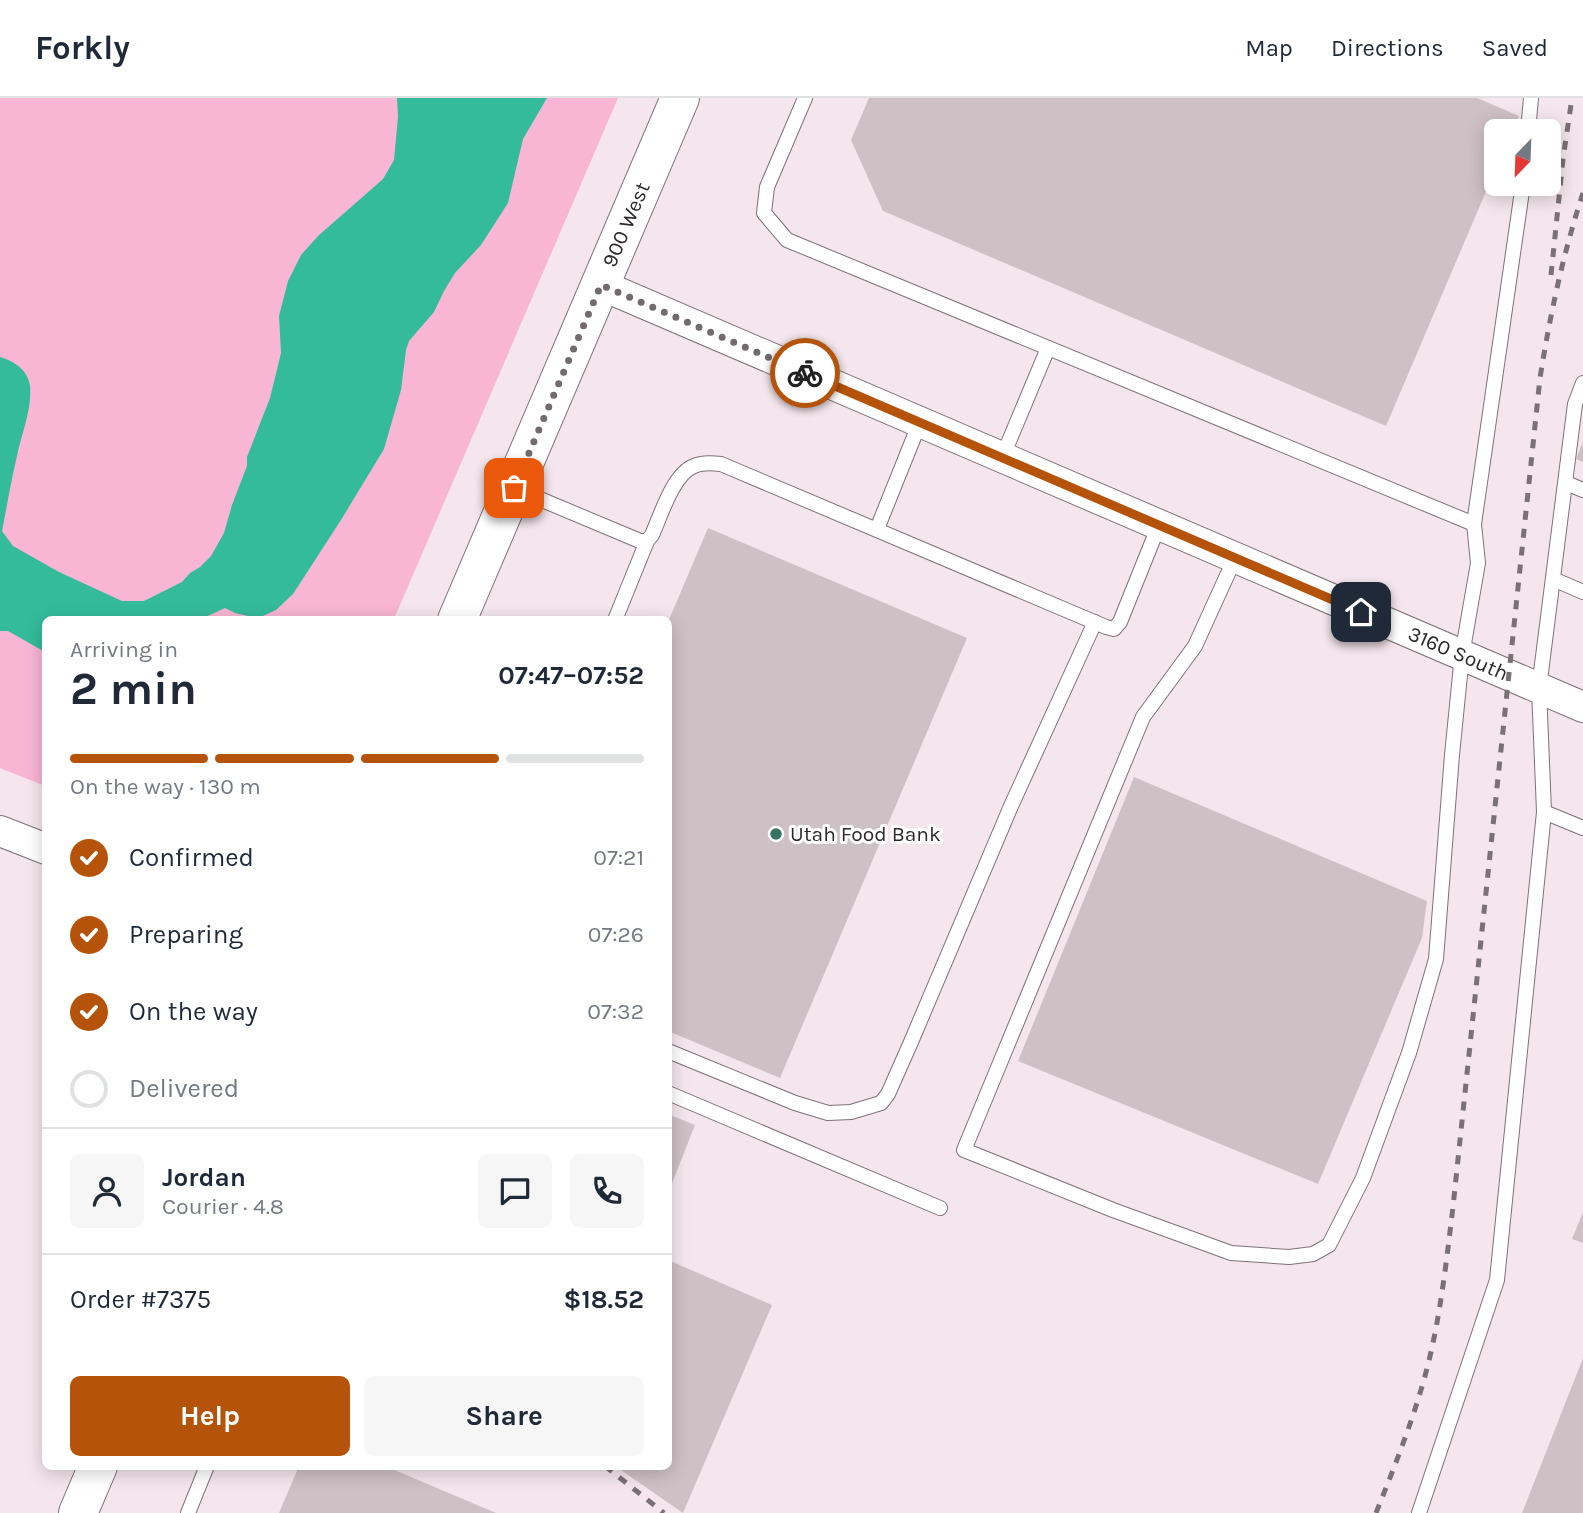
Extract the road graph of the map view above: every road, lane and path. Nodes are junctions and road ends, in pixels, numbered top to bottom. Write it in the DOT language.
graph roads {
  1 [pos="680,98"];
  2 [pos="805,98"];
  3 [pos="1531,98"];
  4 [pos="1529,119"];
  5 [pos="1521,196"];
  6 [pos="601,285"];
  7 [pos="1048,348"];
  8 [pos="1583,383"];
  9 [pos="920,422"];
  10 [pos="1002,458"];
  11 [pos="1566,483"];
  12 [pos="514,488"];
  13 [pos="1583,490"];
  14 [pos="1474,524"];
  15 [pos="1159,525"];
  16 [pos="877,529"];
  17 [pos="648,541"];
  18 [pos="1235,558"];
  19 [pos="1553,579"];
  20 [pos="1583,592"];
  21 [pos="459,616"];
  22 [pos="617,616"];
  23 [pos="1095,622"];
  24 [pos="1462,655"];
  25 [pos="1539,688"];
  26 [pos="1583,707"];
  27 [pos="1544,812"];
  28 [pos="1583,828"];
  29 [pos="0,831"];
  30 [pos="42,847"];
  31 [pos="672,1053"];
  32 [pos="672,1095"];
  33 [pos="940,1209"];
  34 [pos="96,1470"];
  35 [pos="205,1470"];
  36 [pos="78,1513"];
  37 [pos="188,1513"];
  38 [pos="1419,1513"];
  1 -- 6 [label="main road, 900 West"];
  2 -- 7 [label="lane"];
  3 -- 4 [label="lane"];
  5 -- 14 [label="lane"];
  6 -- 9 [label="street, 3160 South"];
  6 -- 12 [label="main road, 900 West"];
  7 -- 10 [label="lane"];
  7 -- 14 [label="lane"];
  8 -- 11 [label="lane"];
  9 -- 10 [label="street, 3160 South"];
  9 -- 16 [label="lane"];
  10 -- 15 [label="street, 3160 South"];
  11 -- 13 [label="lane"];
  11 -- 19 [label="lane"];
  12 -- 17 [label="lane"];
  12 -- 21 [label="main road, 900 West"];
  14 -- 24 [label="lane"];
  15 -- 18 [label="street, 3160 South"];
  15 -- 23 [label="lane"];
  16 -- 17 [label="lane"];
  16 -- 23 [label="lane"];
  17 -- 22 [label="lane"];
  18 -- 24 [label="street, 3160 South"];
  18 -- 24 [label="lane"];
  19 -- 20 [label="lane"];
  19 -- 25 [label="lane"];
  23 -- 31 [label="lane"];
  24 -- 25 [label="street, 3160 South"];
  25 -- 26 [label="street, 3160 South"];
  25 -- 27 [label="lane"];
  27 -- 28 [label="lane"];
  27 -- 38 [label="lane"];
  29 -- 30 [label="street"];
  32 -- 33 [label="lane"];
  34 -- 36 [label="main road"];
  35 -- 37 [label="lane"];
}
